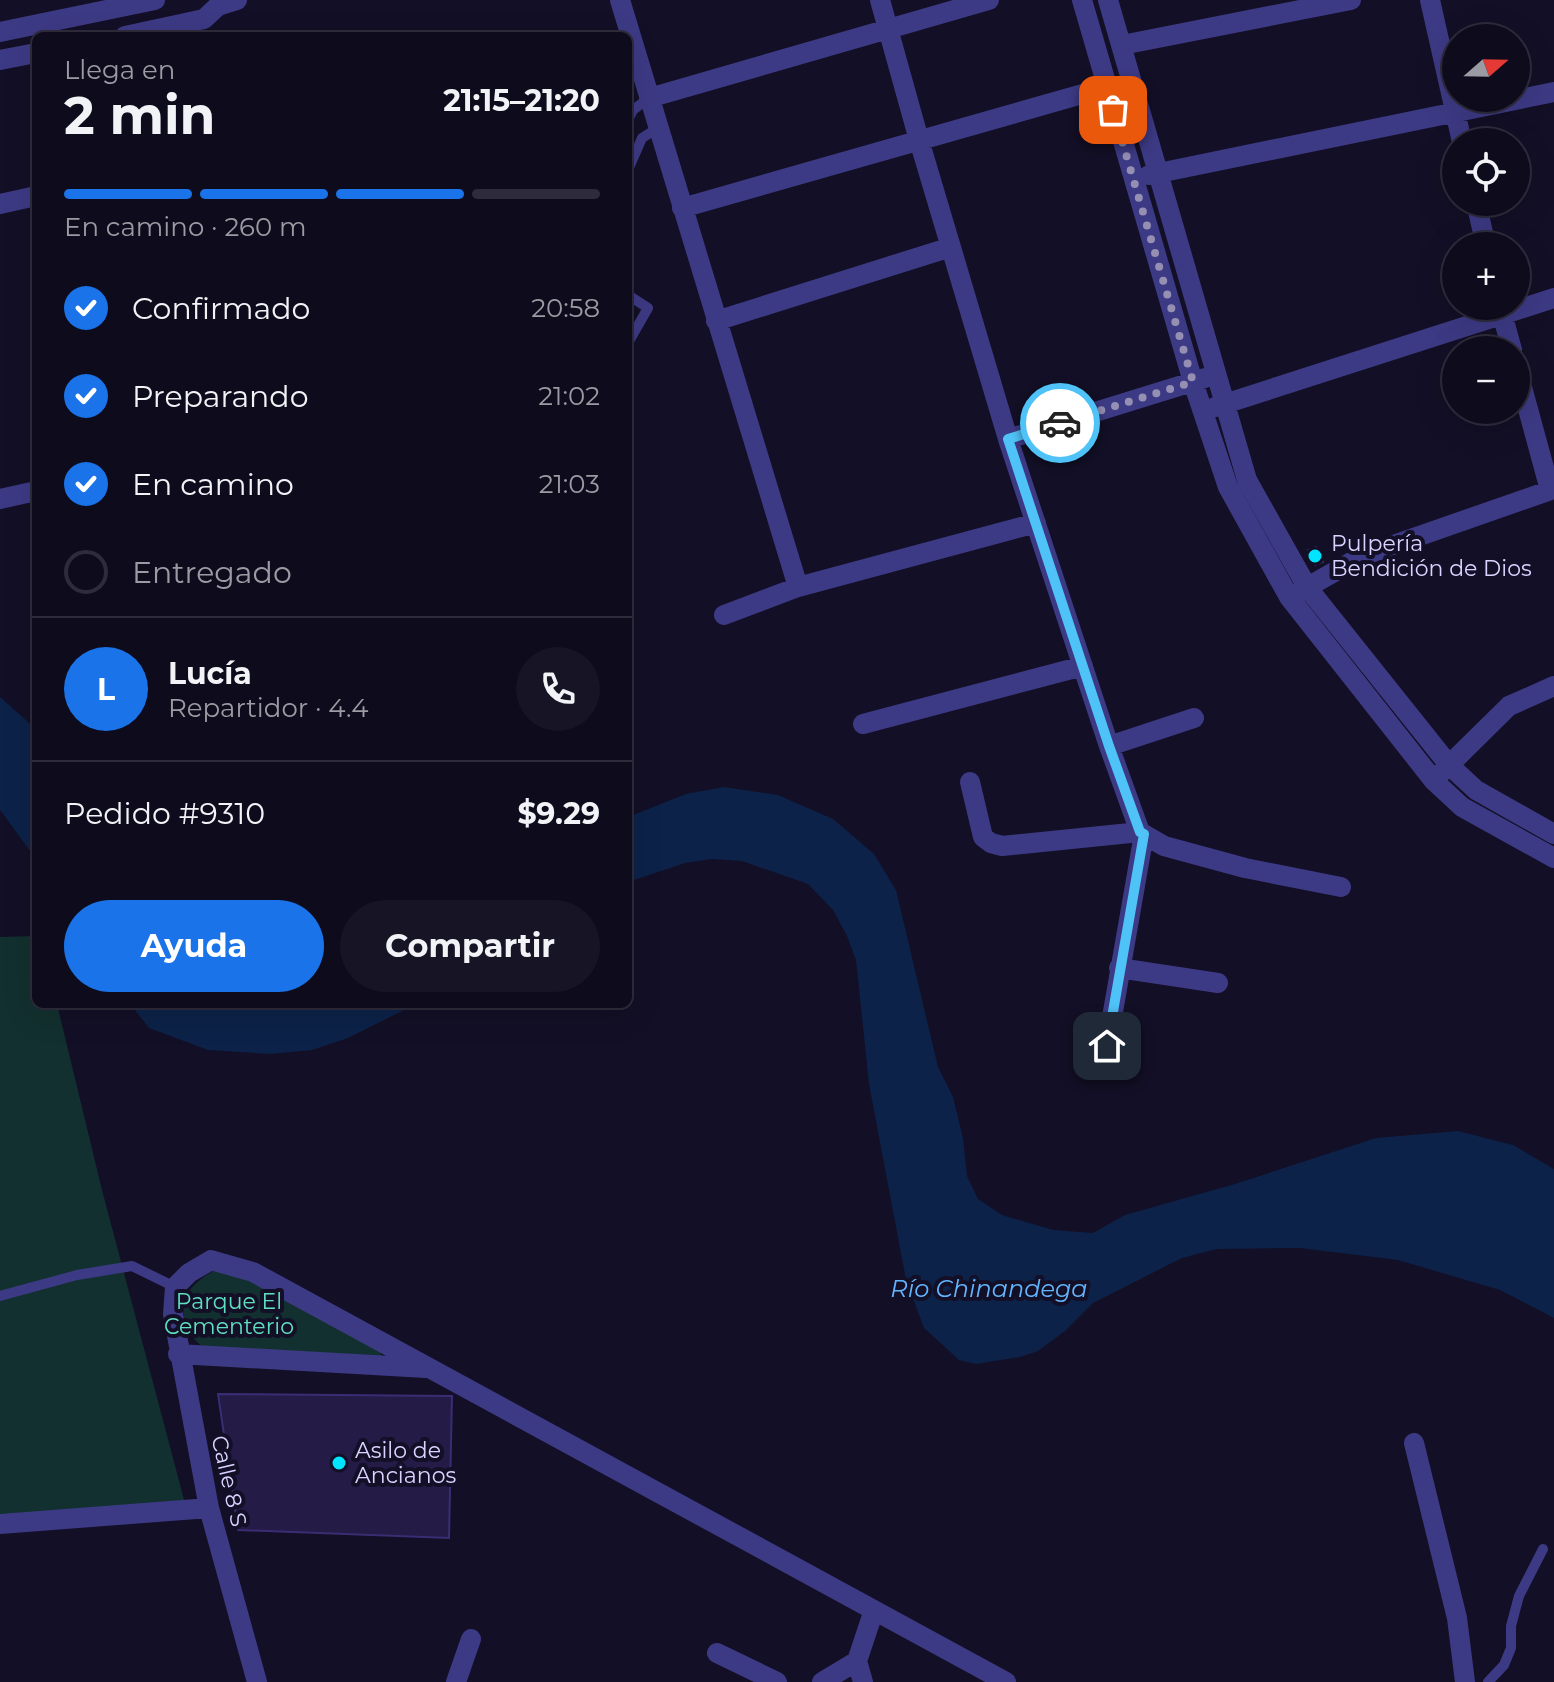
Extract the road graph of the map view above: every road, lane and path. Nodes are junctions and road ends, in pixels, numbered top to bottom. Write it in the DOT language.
graph roads {
  1 [pos="620,0"];
  2 [pos="880,0"];
  3 [pos="989,0"];
  4 [pos="1082,0"];
  5 [pos="1108,0"];
  6 [pos="1351,0"];
  7 [pos="1430,0"];
  8 [pos="149,1"];
  9 [pos="222,2"];
  10 [pos="889,29"];
  11 [pos="0,32"];
  12 [pos="154,32"];
  13 [pos="158,32"];
  14 [pos="629,32"];
  15 [pos="632,41"];
  16 [pos="1122,45"];
  17 [pos="32,54"];
  18 [pos="1442,54"];
  19 [pos="0,60"];
  20 [pos="1107,87"];
  21 [pos="1554,92"];
  22 [pos="1530,97"];
  23 [pos="649,98"];
  24 [pos="632,112"];
  25 [pos="1455,112"];
  26 [pos="658,128"];
  27 [pos="1459,128"];
  28 [pos="919,140"];
  29 [pos="632,161"];
  30 [pos="1159,173"];
  31 [pos="1133,179"];
  32 [pos="32,197"];
  33 [pos="0,204"];
  34 [pos="682,208"];
  35 [pos="951,247"];
  36 [pos="632,298"];
  37 [pos="1554,298"];
  38 [pos="1530,303"];
  39 [pos="1472,320"];
  40 [pos="716,321"];
  41 [pos="632,336"];
  42 [pos="1216,375"];
  43 [pos="1193,382"];
  44 [pos="1225,404"];
  45 [pos="1203,410"];
  46 [pos="1530,414"];
  47 [pos="1008,439"];
  48 [pos="1552,490"];
  49 [pos="32,492"];
  50 [pos="0,499"];
  51 [pos="1036,523"];
  52 [pos="798,587"];
  53 [pos="1298,592"];
  54 [pos="724,615"];
  55 [pos="1083,666"];
  56 [pos="1554,686"];
  57 [pos="1194,718"];
  58 [pos="863,724"];
  59 [pos="1109,746"];
  60 [pos="1449,765"];
  61 [pos="1434,781"];
  62 [pos="970,782"];
  63 [pos="1142,833"];
  64 [pos="1554,834"];
  65 [pos="1554,858"];
  66 [pos="1341,887"];
  67 [pos="1119,968"];
  68 [pos="1218,983"];
  69 [pos="1107,1046"];
  70 [pos="175,1287"];
  71 [pos="0,1296"];
  72 [pos="178,1354"];
  73 [pos="432,1368"];
  74 [pos="1414,1443"];
  75 [pos="209,1508"];
  76 [pos="0,1524"];
  77 [pos="1543,1549"];
  78 [pos="874,1610"];
  79 [pos="471,1639"];
  80 [pos="717,1653"];
  81 [pos="857,1661"];
  82 [pos="257,1682"];
  83 [pos="456,1682"];
  84 [pos="777,1682"];
  85 [pos="822,1682"];
  86 [pos="863,1682"];
  87 [pos="1006,1682"];
  88 [pos="1465,1682"];
  89 [pos="1488,1682"];
  1 -- 14 [label="street"];
  2 -- 10 [label="street"];
  3 -- 10 [label="street"];
  4 -- 20 [label="street"];
  5 -- 16 [label="street"];
  6 -- 16 [label="street"];
  7 -- 18 [label="street"];
  8 -- 11 [label="street"];
  8 -- 12 [label="street"];
  9 -- 13 [label="street"];
  10 -- 23 [label="street"];
  10 -- 28 [label="street"];
  15 -- 23 [label="street"];
  16 -- 30 [label="street"];
  17 -- 19 [label="street"];
  20 -- 28 [label="street"];
  20 -- 31 [label="street"];
  21 -- 22 [label="street"];
  23 -- 24 [label="lane"];
  23 -- 26 [label="street"];
  25 -- 27 [label="street"];
  25 -- 30 [label="street"];
  26 -- 29 [label="lane"];
  26 -- 34 [label="street"];
  28 -- 34 [label="street"];
  28 -- 35 [label="street"];
  30 -- 31 [label="street"];
  30 -- 42 [label="street"];
  31 -- 43 [label="street"];
  32 -- 33 [label="street"];
  34 -- 40 [label="street"];
  35 -- 40 [label="street"];
  35 -- 47 [label="street"];
  36 -- 41 [label="lane"];
  37 -- 38 [label="street"];
  39 -- 44 [label="street"];
  40 -- 52 [label="street"];
  42 -- 43 [label="street"];
  42 -- 44 [label="street"];
  43 -- 45 [label="street"];
  43 -- 47 [label="street"];
  44 -- 45 [label="street"];
  44 -- 53 [label="street"];
  45 -- 53 [label="street"];
  46 -- 48 [label="street"];
  47 -- 51 [label="street"];
  48 -- 53 [label="street"];
  49 -- 50 [label="street"];
  51 -- 52 [label="street"];
  51 -- 55 [label="street"];
  52 -- 54 [label="street"];
  53 -- 60 [label="street"];
  53 -- 61 [label="street"];
  55 -- 58 [label="street"];
  55 -- 59 [label="street"];
  56 -- 60 [label="street"];
  57 -- 59 [label="street"];
  59 -- 63 [label="street"];
  60 -- 61 [label="street"];
  60 -- 64 [label="street"];
  61 -- 65 [label="street"];
  62 -- 63 [label="street"];
  63 -- 66 [label="street"];
  63 -- 67 [label="street"];
  67 -- 68 [label="street"];
  67 -- 69 [label="street"];
  70 -- 71 [label="lane"];
  70 -- 72 [label="street, Calle 8 S"];
  70 -- 73 [label="street"];
  72 -- 73 [label="street"];
  72 -- 75 [label="street, Calle 8 S"];
  73 -- 78 [label="street"];
  74 -- 88 [label="street"];
  75 -- 76 [label="street"];
  75 -- 82 [label="street, Calle 8 S"];
  77 -- 89 [label="lane"];
  78 -- 81 [label="street"];
  78 -- 87 [label="street"];
  79 -- 83 [label="street"];
  80 -- 84 [label="street"];
  81 -- 85 [label="street"];
  81 -- 86 [label="street"];
}
